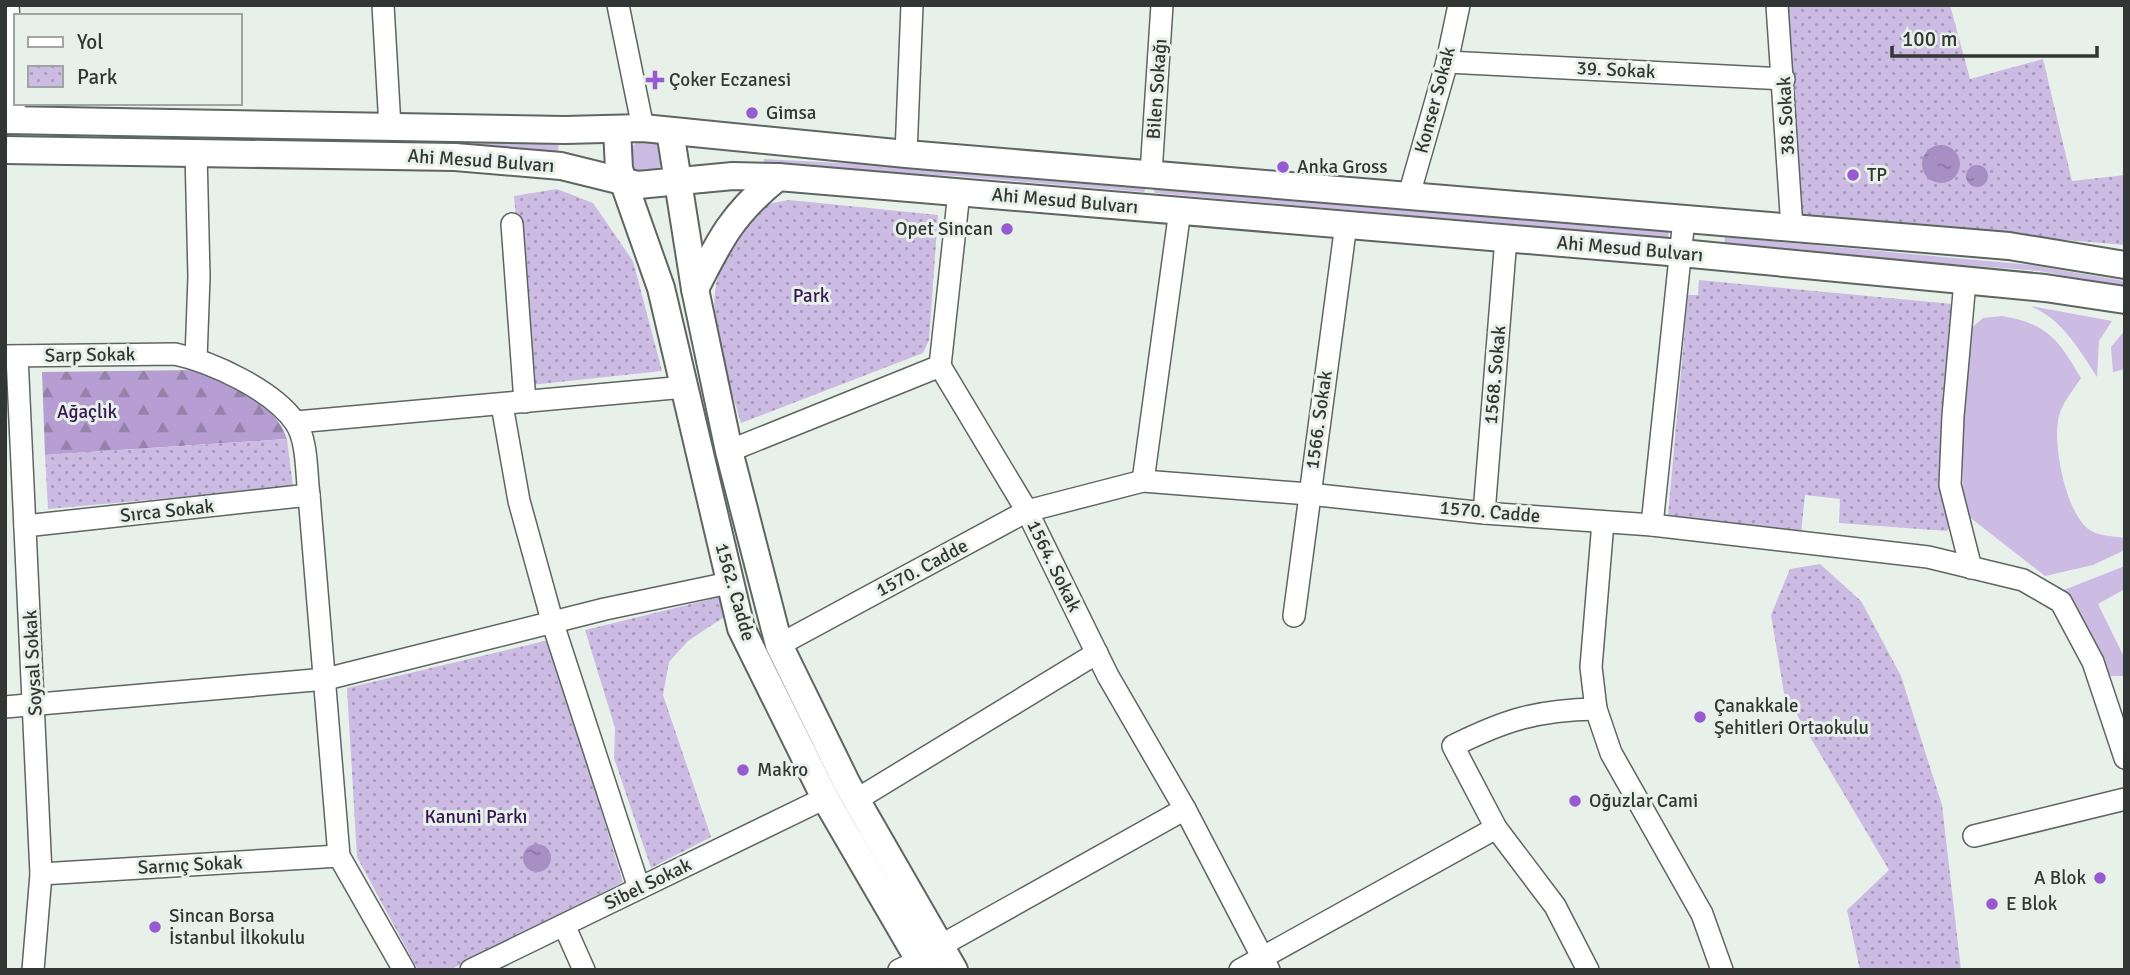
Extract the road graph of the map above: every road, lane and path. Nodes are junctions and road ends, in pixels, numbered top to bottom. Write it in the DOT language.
graph roads {
  1 [pos="8,5"];
  2 [pos="618,5"];
  3 [pos="912,5"];
  4 [pos="1162,5"];
  5 [pos="1459,5"];
  6 [pos="1777,5"];
  7 [pos="377,7"];
  8 [pos="1447,62"];
  9 [pos="1784,79"];
  10 [pos="10,120"];
  11 [pos="390,127"];
  12 [pos="630,129"];
  13 [pos="670,131"];
  14 [pos="5,150"];
  15 [pos="196,152"];
  16 [pos="906,154"];
  17 [pos="1151,173"];
  18 [pos="778,177"];
  19 [pos="624,182"];
  20 [pos="679,182"];
  21 [pos="959,192"];
  22 [pos="1409,195"];
  23 [pos="1180,210"];
  24 [pos="1684,219"];
  25 [pos="513,224"];
  26 [pos="1346,225"];
  27 [pos="1792,228"];
  28 [pos="1506,238"];
  29 [pos="1681,253"];
  30 [pos="2125,265"];
  31 [pos="1965,281"];
  32 [pos="695,289"];
  33 [pos="2125,300"];
  34 [pos="11,356"];
  35 [pos="186,357"];
  36 [pos="940,366"];
  37 [pos="685,387"];
  38 [pos="525,402"];
  39 [pos="502,405"];
  40 [pos="296,422"];
  41 [pos="729,451"];
  42 [pos="1143,481"];
  43 [pos="1309,494"];
  44 [pos="309,495"];
  45 [pos="1027,511"];
  46 [pos="1483,513"];
  47 [pos="1603,522"];
  48 [pos="1652,525"];
  49 [pos="25,526"];
  50 [pos="1971,568"];
  51 [pos="729,583"];
  52 [pos="1294,617"];
  53 [pos="553,624"];
  54 [pos="779,645"];
  55 [pos="1097,653"];
  56 [pos="326,679"];
  57 [pos="35,705"];
  58 [pos="5,707"];
  59 [pos="1596,709"];
  60 [pos="2125,758"];
  61 [pos="825,798"];
  62 [pos="2125,799"];
  63 [pos="856,800"];
  64 [pos="1185,809"];
  65 [pos="1496,828"];
  66 [pos="1974,836"];
  67 [pos="339,856"];
  68 [pos="41,874"];
  69 [pos="639,888"];
  70 [pos="564,925"];
  71 [pos="921,961"];
  72 [pos="1266,963"];
  73 [pos="1587,969"];
  74 [pos="33,970"];
  75 [pos="404,970"];
  76 [pos="471,970"];
  77 [pos="584,970"];
  78 [pos="954,970"];
  79 [pos="1240,970"];
  80 [pos="1722,970"];
  1 -- 10 [label="street"];
  2 -- 12 [label="street"];
  3 -- 16 [label="street"];
  4 -- 17 [label="street, Bilen Sokağı"];
  5 -- 8 [label="street, Konser Sokak"];
  6 -- 9 [label="street, 38. Sokak"];
  7 -- 11 [label="street"];
  8 -- 9 [label="street, 39. Sokak"];
  8 -- 22 [label="street, Konser Sokak"];
  9 -- 27 [label="street, 38. Sokak"];
  10 -- 11 [label="main road, Ahi Mesud Bulvarı"];
  11 -- 12 [label="main road, Ahi Mesud Bulvarı"];
  12 -- 13 [label="main road, Ahi Mesud Bulvarı"];
  12 -- 19 [label="main road, 1562. Cadde"];
  13 -- 16 [label="main road, Ahi Mesud Bulvarı"];
  13 -- 20 [label="main road, 1562. Cadde"];
  14 -- 15 [label="main road, Ahi Mesud Bulvarı"];
  15 -- 19 [label="main road, Ahi Mesud Bulvarı"];
  15 -- 35 [label="street"];
  16 -- 17 [label="main road, Ahi Mesud Bulvarı"];
  17 -- 22 [label="main road, Ahi Mesud Bulvarı"];
  18 -- 20 [label="main road, Ahi Mesud Bulvarı"];
  18 -- 21 [label="main road, Ahi Mesud Bulvarı"];
  18 -- 32 [label="main road"];
  19 -- 20 [label="main road, Ahi Mesud Bulvarı"];
  19 -- 37 [label="main road, 1562. Cadde"];
  20 -- 32 [label="main road, 1562. Cadde"];
  21 -- 23 [label="main road, Ahi Mesud Bulvarı"];
  21 -- 36 [label="street"];
  22 -- 24 [label="main road, Ahi Mesud Bulvarı"];
  23 -- 26 [label="main road, Ahi Mesud Bulvarı"];
  23 -- 42 [label="street"];
  24 -- 27 [label="main road, Ahi Mesud Bulvarı"];
  24 -- 29 [label="street"];
  25 -- 38 [label="street"];
  26 -- 28 [label="main road, Ahi Mesud Bulvarı"];
  26 -- 43 [label="street, 1566. Sokak"];
  27 -- 30 [label="main road, Ahi Mesud Bulvarı"];
  28 -- 29 [label="main road, Ahi Mesud Bulvarı"];
  28 -- 46 [label="street, 1568. Sokak"];
  29 -- 31 [label="main road, Ahi Mesud Bulvarı"];
  29 -- 48 [label="street"];
  31 -- 33 [label="main road, Ahi Mesud Bulvarı"];
  31 -- 50 [label="street"];
  32 -- 41 [label="main road, 1562. Cadde"];
  34 -- 35 [label="street, Sarp Sokak"];
  34 -- 49 [label="street, Soysal Sokak"];
  35 -- 40 [label="street"];
  36 -- 41 [label="street"];
  36 -- 45 [label="street, 1564. Sokak"];
  37 -- 38 [label="street"];
  37 -- 51 [label="main road, 1562. Cadde"];
  38 -- 39 [label="street"];
  39 -- 40 [label="street"];
  39 -- 53 [label="street"];
  40 -- 44 [label="street"];
  41 -- 54 [label="main road, 1562. Cadde"];
  42 -- 43 [label="street, 1570. Cadde"];
  42 -- 45 [label="street, 1570. Cadde"];
  43 -- 46 [label="street, 1570. Cadde"];
  43 -- 52 [label="street, 1566. Sokak"];
  44 -- 49 [label="street, Sırca Sokak"];
  44 -- 56 [label="street"];
  45 -- 54 [label="street, 1570. Cadde"];
  45 -- 55 [label="street, 1564. Sokak"];
  46 -- 47 [label="street, 1570. Cadde"];
  47 -- 48 [label="street, 1570. Cadde"];
  47 -- 59 [label="street"];
  48 -- 50 [label="street, 1570. Cadde"];
  49 -- 57 [label="street, Soysal Sokak"];
  50 -- 60 [label="street, 1570. Cadde"];
  51 -- 53 [label="street"];
  51 -- 61 [label="main road, 1562. Cadde"];
  53 -- 56 [label="street"];
  53 -- 69 [label="street"];
  54 -- 63 [label="main road, 1562. Cadde"];
  55 -- 63 [label="street"];
  55 -- 64 [label="street, 1564. Sokak"];
  56 -- 57 [label="street"];
  56 -- 67 [label="street"];
  57 -- 58 [label="street"];
  57 -- 68 [label="street, Soysal Sokak"];
  59 -- 65 [label="street"];
  59 -- 80 [label="street"];
  61 -- 69 [label="street, Sibel Sokak"];
  61 -- 71 [label="main road, 1562. Cadde"];
  62 -- 66 [label="street"];
  63 -- 71 [label="main road, 1562. Cadde"];
  64 -- 71 [label="street"];
  64 -- 72 [label="street, 1564. Sokak"];
  65 -- 72 [label="street"];
  65 -- 73 [label="street"];
  67 -- 68 [label="street, Sarnıç Sokak"];
  67 -- 75 [label="street"];
  68 -- 74 [label="street, Soysal Sokak"];
  69 -- 70 [label="street, Sibel Sokak"];
  70 -- 76 [label="street, Sibel Sokak"];
  70 -- 77 [label="street"];
  71 -- 78 [label="main road, 1562. Cadde"];
  72 -- 79 [label="street"];
}
